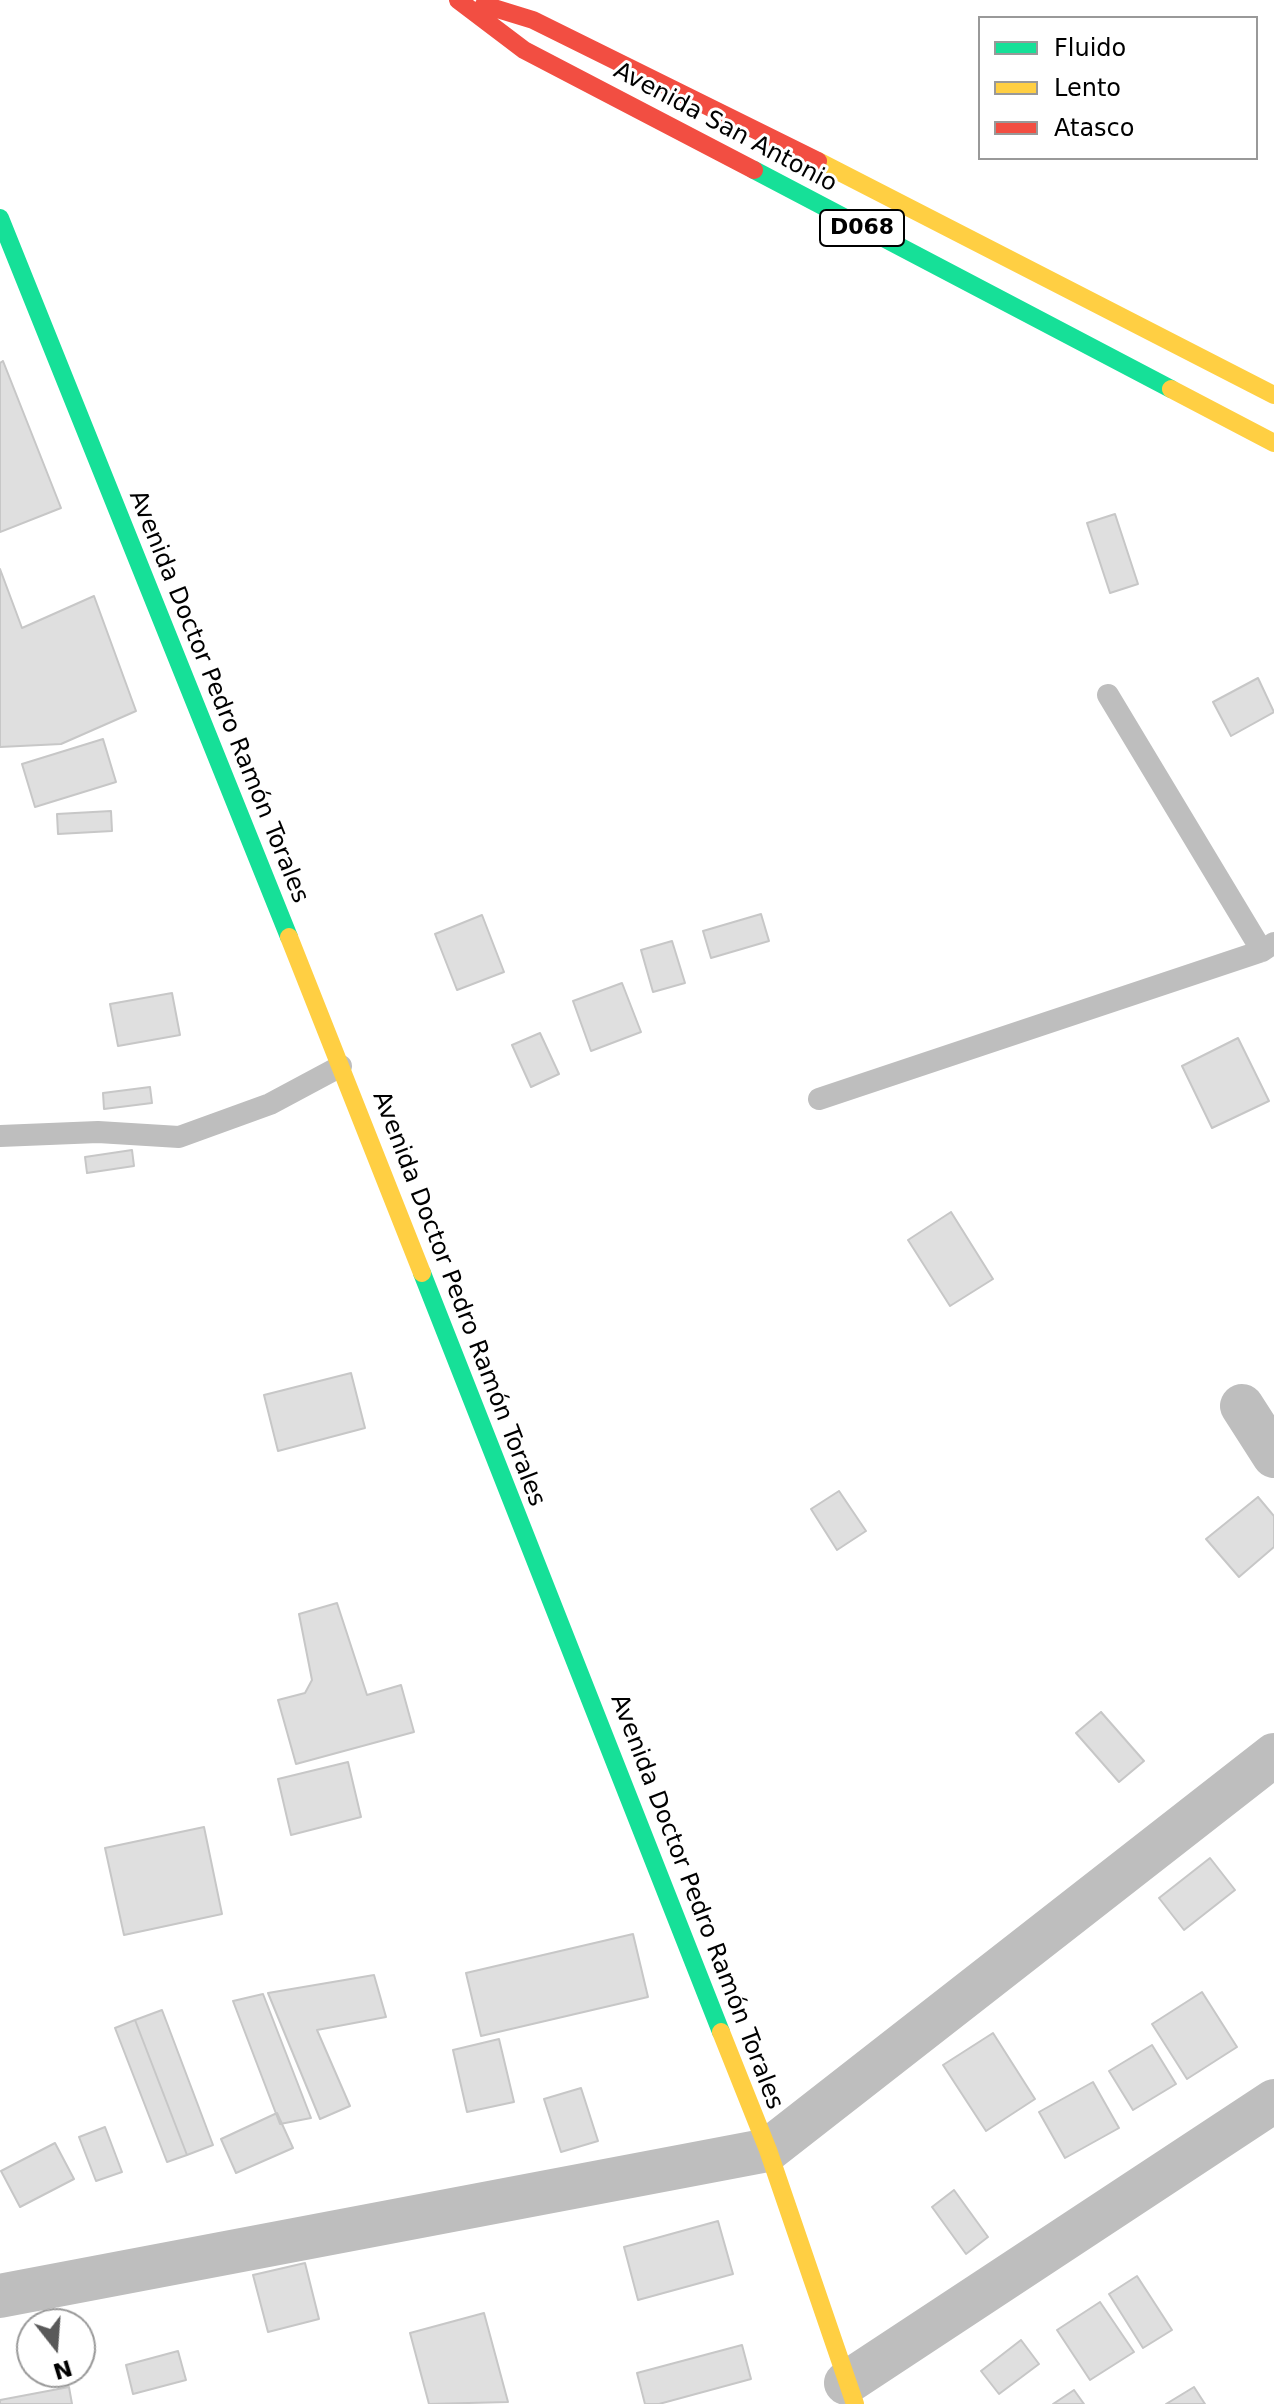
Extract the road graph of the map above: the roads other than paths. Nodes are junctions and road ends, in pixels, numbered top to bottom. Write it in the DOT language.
graph roads {
  1 [pos="458,0"];
  2 [pos="469,0"];
  3 [pos="0,218"];
  4 [pos="1274,395"];
  5 [pos="1274,443"];
  6 [pos="1108,695"];
  7 [pos="1268,947"];
  8 [pos="341,1066"];
  9 [pos="819,1099"];
  10 [pos="0,1136"];
  11 [pos="1242,1406"];
  12 [pos="1274,1456"];
  13 [pos="1274,1755"];
  14 [pos="1274,2101"];
  15 [pos="768,2150"];
  16 [pos="0,2296"];
  17 [pos="850,2394"];
  1 -- 5 [label="street, Avenida San Antonio / D068"];
  2 -- 4 [label="street, Avenida San Antonio / D068"];
  3 -- 8 [label="street, Avenida Doctor Pedro Ramón Torales"];
  6 -- 7 [label="lane"];
  7 -- 9 [label="lane"];
  8 -- 10 [label="lane"];
  8 -- 15 [label="street, Avenida Doctor Pedro Ramón Torales"];
  11 -- 12 [label="street"];
  13 -- 15 [label="street"];
  14 -- 17 [label="street"];
  15 -- 16 [label="street"];
  15 -- 17 [label="street, Avenida Doctor Pedro Ramón Torales"];
}
